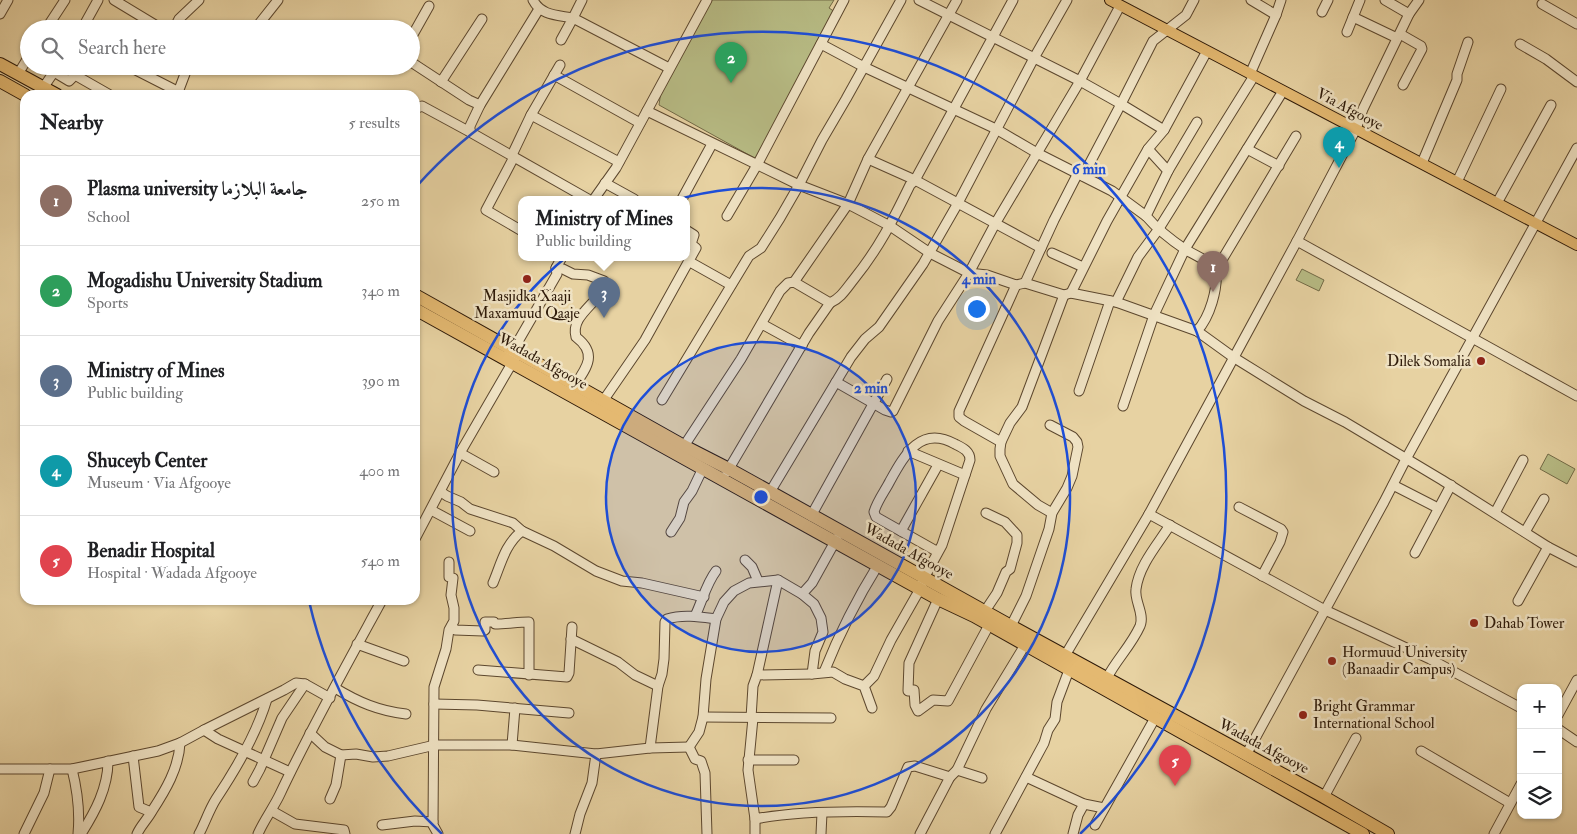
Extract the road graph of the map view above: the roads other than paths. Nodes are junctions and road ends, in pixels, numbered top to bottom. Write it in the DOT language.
graph roads {
  1 [pos="8,0"];
  2 [pos="65,0"];
  3 [pos="98,0"];
  4 [pos="114,0"];
  5 [pos="200,0"];
  6 [pos="278,0"];
  7 [pos="533,0"];
  8 [pos="582,0"];
  9 [pos="707,0"];
  10 [pos="844,0"];
  11 [pos="901,0"];
  12 [pos="919,0"];
  13 [pos="957,0"];
  14 [pos="1013,0"];
  15 [pos="1067,0"];
  16 [pos="1110,0"];
  17 [pos="1194,0"];
  18 [pos="1250,0"];
  19 [pos="1282,0"];
  20 [pos="1328,0"];
  21 [pos="1360,0"];
  22 [pos="1385,0"];
  23 [pos="1419,0"];
  24 [pos="1542,4"];
  25 [pos="429,6"];
  26 [pos="1120,6"];
  27 [pos="540,9"];
  28 [pos="1322,12"];
  29 [pos="0,14"];
  30 [pos="1409,14"];
  31 [pos="950,15"];
  32 [pos="1276,15"];
  33 [pos="1353,17"];
  34 [pos="573,18"];
  35 [pos="482,19"];
  36 [pos="52,20"];
  37 [pos="87,20"];
  38 [pos="147,20"];
  39 [pos="178,20"];
  40 [pos="262,20"];
  41 [pos="420,22"];
  42 [pos="1577,24"];
  43 [pos="1167,30"];
  44 [pos="1347,32"];
  45 [pos="1398,36"];
  46 [pos="992,37"];
  47 [pos="561,40"];
  48 [pos="1468,42"];
  49 [pos="821,44"];
  50 [pos="1520,44"];
  51 [pos="1207,51"];
  52 [pos="1034,58"];
  53 [pos="0,64"];
  54 [pos="560,65"];
  55 [pos="864,67"];
  56 [pos="420,68"];
  57 [pos="669,68"];
  58 [pos="20,71"];
  59 [pos="18,74"];
  60 [pos="52,75"];
  61 [pos="62,75"];
  62 [pos="75,75"];
  63 [pos="75,75"];
  64 [pos="144,75"];
  65 [pos="185,75"];
  66 [pos="554,75"];
  67 [pos="1252,75"];
  68 [pos="0,81"];
  69 [pos="1080,81"];
  70 [pos="441,82"];
  71 [pos="1577,82"];
  72 [pos="1403,86"];
  73 [pos="908,87"];
  74 [pos="43,88"];
  75 [pos="1501,89"];
  76 [pos="47,90"];
  77 [pos="101,90"];
  78 [pos="171,90"];
  79 [pos="179,90"];
  80 [pos="1283,91"];
  81 [pos="20,92"];
  82 [pos="1121,104"];
  83 [pos="480,105"];
  84 [pos="1551,105"];
  85 [pos="420,107"];
  86 [pos="953,110"];
  87 [pos="647,111"];
  88 [pos="531,115"];
  89 [pos="1197,122"];
  90 [pos="640,123"];
  91 [pos="996,129"];
  92 [pos="1356,129"];
  93 [pos="1164,130"];
  94 [pos="470,132"];
  95 [pos="1296,136"];
  96 [pos="712,144"];
  97 [pos="1148,148"];
  98 [pos="1577,148"];
  99 [pos="1247,150"];
  100 [pos="1037,153"];
  101 [pos="513,156"];
  102 [pos="868,158"];
  103 [pos="619,162"];
  104 [pos="1422,164"];
  105 [pos="758,165"];
  106 [pos="1279,166"];
  107 [pos="1168,171"];
  108 [pos="1080,174"];
  109 [pos="915,180"];
  110 [pos="1457,182"];
  111 [pos="605,183"];
  112 [pos="799,185"];
  113 [pos="583,196"];
  114 [pos="596,196"];
  115 [pos="629,196"];
  116 [pos="684,196"];
  117 [pos="1121,197"];
  118 [pos="958,203"];
  119 [pos="1497,203"];
  120 [pos="848,204"];
  121 [pos="727,216"];
  122 [pos="1146,216"];
  123 [pos="1536,223"];
  124 [pos="995,224"];
  125 [pos="890,226"];
  126 [pos="518,229"];
  127 [pos="1158,230"];
  128 [pos="690,232"];
  129 [pos="1297,241"];
  130 [pos="1577,245"];
  131 [pos="1040,248"];
  132 [pos="1185,249"];
  133 [pos="930,253"];
  134 [pos="1052,253"];
  135 [pos="560,261"];
  136 [pos="690,262"];
  137 [pos="1083,267"];
  138 [pos="556,268"];
  139 [pos="1216,270"];
  140 [pos="969,273"];
  141 [pos="794,282"];
  142 [pos="1020,284"];
  143 [pos="731,285"];
  144 [pos="1067,294"];
  145 [pos="420,298"];
  146 [pos="1113,302"];
  147 [pos="830,303"];
  148 [pos="420,311"];
  149 [pos="1154,315"];
  150 [pos="762,324"];
  151 [pos="1197,331"];
  152 [pos="1472,339"];
  153 [pos="802,346"];
  154 [pos="512,356"];
  155 [pos="1233,357"];
  156 [pos="887,379"];
  157 [pos="836,382"];
  158 [pos="575,385"];
  159 [pos="1079,391"];
  160 [pos="1577,396"];
  161 [pos="662,400"];
  162 [pos="603,401"];
  163 [pos="875,403"];
  164 [pos="1124,406"];
  165 [pos="1050,426"];
  166 [pos="1002,442"];
  167 [pos="683,451"];
  168 [pos="908,451"];
  169 [pos="460,453"];
  170 [pos="1406,459"];
  171 [pos="1523,460"];
  172 [pos="938,464"];
  173 [pos="703,468"];
  174 [pos="494,472"];
  175 [pos="726,474"];
  176 [pos="965,475"];
  177 [pos="1393,485"];
  178 [pos="1451,485"];
  179 [pos="441,492"];
  180 [pos="770,492"];
  181 [pos="1544,498"];
  182 [pos="1434,506"];
  183 [pos="1239,507"];
  184 [pos="431,510"];
  185 [pos="986,513"];
  186 [pos="1052,513"];
  187 [pos="1495,513"];
  188 [pos="1148,514"];
  189 [pos="811,516"];
  190 [pos="1170,525"];
  191 [pos="420,530"];
  192 [pos="522,531"];
  193 [pos="901,531"];
  194 [pos="470,532"];
  195 [pos="670,532"];
  196 [pos="1525,532"];
  197 [pos="837,536"];
  198 [pos="1548,547"];
  199 [pos="938,552"];
  200 [pos="1415,554"];
  201 [pos="745,560"];
  202 [pos="449,562"];
  203 [pos="1577,562"];
  204 [pos="878,565"];
  205 [pos="716,571"];
  206 [pos="1262,576"];
  207 [pos="778,580"];
  208 [pos="493,582"];
  209 [pos="758,582"];
  210 [pos="922,583"];
  211 [pos="802,594"];
  212 [pos="704,596"];
  213 [pos="938,599"];
  214 [pos="1518,601"];
  215 [pos="379,605"];
  216 [pos="1324,610"];
  217 [pos="985,612"];
  218 [pos="695,616"];
  219 [pos="716,619"];
  220 [pos="989,625"];
  221 [pos="452,626"];
  222 [pos="572,627"];
  223 [pos="1008,631"];
  224 [pos="571,640"];
  225 [pos="357,644"];
  226 [pos="1025,646"];
  227 [pos="404,661"];
  228 [pos="1066,662"];
  229 [pos="478,670"];
  230 [pos="824,672"];
  231 [pos="812,674"];
  232 [pos="530,675"];
  233 [pos="756,675"];
  234 [pos="1108,678"];
  235 [pos="1577,680"];
  236 [pos="305,684"];
  237 [pos="658,686"];
  238 [pos="864,686"];
  239 [pos="335,688"];
  240 [pos="330,698"];
  241 [pos="267,699"];
  242 [pos="434,704"];
  243 [pos="1517,706"];
  244 [pos="515,708"];
  245 [pos="872,708"];
  246 [pos="1562,708"];
  247 [pos="569,713"];
  248 [pos="406,714"];
  249 [pos="703,717"];
  250 [pos="752,718"];
  251 [pos="831,718"];
  252 [pos="1155,718"];
  253 [pos="204,730"];
  254 [pos="1562,732"];
  255 [pos="310,733"];
  256 [pos="1356,738"];
  257 [pos="1577,742"];
  258 [pos="180,743"];
  259 [pos="434,745"];
  260 [pos="512,745"];
  261 [pos="689,747"];
  262 [pos="650,748"];
  263 [pos="244,750"];
  264 [pos="1421,751"];
  265 [pos="596,754"];
  266 [pos="341,755"];
  267 [pos="1246,755"];
  268 [pos="133,756"];
  269 [pos="264,760"];
  270 [pos="748,760"];
  271 [pos="794,760"];
  272 [pos="108,761"];
  273 [pos="72,768"];
  274 [pos="0,769"];
  275 [pos="50,769"];
  276 [pos="957,770"];
  277 [pos="290,772"];
  278 [pos="950,777"];
  279 [pos="1026,777"];
  280 [pos="982,778"];
  281 [pos="253,782"];
  282 [pos="1517,791"];
  283 [pos="1324,797"];
  284 [pos="330,799"];
  285 [pos="1510,803"];
  286 [pos="1084,804"];
  287 [pos="1104,808"];
  288 [pos="272,811"];
  289 [pos="151,812"];
  290 [pos="822,813"];
  291 [pos="755,819"];
  292 [pos="433,822"];
  293 [pos="382,825"];
  294 [pos="1095,825"];
  295 [pos="1381,832"];
  296 [pos="24,834"];
  297 [pos="80,834"];
  298 [pos="137,834"];
  299 [pos="199,834"];
  300 [pos="258,834"];
  301 [pos="345,834"];
  302 [pos="438,834"];
  303 [pos="575,834"];
  304 [pos="707,834"];
  305 [pos="755,834"];
  306 [pos="821,834"];
  307 [pos="920,834"];
  308 [pos="995,834"];
  309 [pos="1073,834"];
  310 [pos="1362,834"];
  311 [pos="1494,834"];
  1 -- 29 [label="street"];
  2 -- 36 [label="street"];
  3 -- 37 [label="street"];
  4 -- 38 [label="street"];
  5 -- 39 [label="street"];
  6 -- 40 [label="street"];
  7 -- 27 [label="street"];
  8 -- 34 [label="street"];
  9 -- 57 [label="street"];
  10 -- 49 [label="street"];
  11 -- 55 [label="street"];
  12 -- 31 [label="street"];
  13 -- 31 [label="street"];
  14 -- 46 [label="street"];
  15 -- 52 [label="street"];
  16 -- 26 [label="main road, Via Afgooye"];
  17 -- 43 [label="street"];
  18 -- 32 [label="street"];
  19 -- 32 [label="street"];
  20 -- 28 [label="street"];
  21 -- 33 [label="street"];
  22 -- 30 [label="street"];
  23 -- 30 [label="street"];
  24 -- 42 [label="street"];
  25 -- 41 [label="street"];
  26 -- 43 [label="main road, Via Afgooye"];
  26 -- 69 [label="street"];
  27 -- 34 [label="street"];
  27 -- 83 [label="street"];
  30 -- 45 [label="street"];
  31 -- 46 [label="street"];
  31 -- 73 [label="street"];
  32 -- 67 [label="street"];
  33 -- 44 [label="street"];
  33 -- 45 [label="street"];
  34 -- 47 [label="street"];
  34 -- 57 [label="street"];
  35 -- 70 [label="street"];
  43 -- 51 [label="main road, Via Afgooye"];
  43 -- 82 [label="street"];
  45 -- 72 [label="street"];
  45 -- 92 [label="street"];
  46 -- 52 [label="street"];
  46 -- 86 [label="street"];
  48 -- 104 [label="street"];
  49 -- 55 [label="street"];
  49 -- 105 [label="street"];
  50 -- 71 [label="street"];
  51 -- 67 [label="main road, Via Afgooye"];
  51 -- 93 [label="street"];
  52 -- 69 [label="street"];
  52 -- 91 [label="street"];
  53 -- 59 [label="highway"];
  54 -- 66 [label="street"];
  55 -- 73 [label="street"];
  55 -- 112 [label="street"];
  56 -- 70 [label="street"];
  57 -- 87 [label="street"];
  58 -- 59 [label="street"];
  59 -- 74 [label="highway"];
  60 -- 74 [label="street"];
  61 -- 63 [label="street"];
  62 -- 77 [label="street"];
  64 -- 78 [label="street"];
  65 -- 79 [label="street"];
  66 -- 88 [label="street"];
  66 -- 90 [label="street"];
  67 -- 80 [label="main road, Via Afgooye"];
  67 -- 127 [label="street"];
  68 -- 81 [label="highway"];
  69 -- 82 [label="street"];
  69 -- 100 [label="street"];
  70 -- 83 [label="street"];
  73 -- 86 [label="street"];
  73 -- 102 [label="street"];
  74 -- 76 [label="highway"];
  75 -- 110 [label="street"];
  80 -- 92 [label="main road, Via Afgooye"];
  80 -- 99 [label="street"];
  82 -- 93 [label="street"];
  82 -- 108 [label="street"];
  83 -- 94 [label="street"];
  84 -- 119 [label="street"];
  85 -- 94 [label="street"];
  86 -- 91 [label="street"];
  86 -- 109 [label="street"];
  87 -- 90 [label="street"];
  87 -- 96 [label="street"];
  88 -- 101 [label="street"];
  88 -- 103 [label="street"];
  89 -- 107 [label="street"];
  90 -- 103 [label="street"];
  91 -- 100 [label="street"];
  91 -- 118 [label="street"];
  92 -- 104 [label="main road, Via Afgooye"];
  92 -- 129 [label="street"];
  93 -- 97 [label="street"];
  94 -- 101 [label="street"];
  95 -- 106 [label="street"];
  96 -- 105 [label="street"];
  96 -- 116 [label="street"];
  97 -- 107 [label="street"];
  97 -- 117 [label="street"];
  98 -- 123 [label="street"];
  99 -- 106 [label="street"];
  99 -- 132 [label="street"];
  100 -- 108 [label="street"];
  100 -- 124 [label="street"];
  101 -- 113 [label="street"];
  101 -- 126 [label="street"];
  102 -- 109 [label="street"];
  102 -- 120 [label="street"];
  103 -- 111 [label="street"];
  104 -- 110 [label="main road, Via Afgooye"];
  105 -- 112 [label="street"];
  105 -- 121 [label="street"];
  106 -- 139 [label="street"];
  107 -- 122 [label="street"];
  108 -- 117 [label="street"];
  108 -- 131 [label="street"];
  109 -- 118 [label="street"];
  109 -- 125 [label="street"];
  110 -- 119 [label="main road, Via Afgooye"];
  111 -- 114 [label="street"];
  111 -- 115 [label="street"];
  112 -- 120 [label="street"];
  112 -- 143 [label="street"];
  117 -- 122 [label="street"];
  117 -- 137 [label="street"];
  118 -- 124 [label="street"];
  118 -- 133 [label="street"];
  119 -- 123 [label="main road, Via Afgooye"];
  120 -- 125 [label="street"];
  120 -- 141 [label="street"];
  122 -- 127 [label="street"];
  123 -- 130 [label="main road, Via Afgooye"];
  123 -- 152 [label="street"];
  124 -- 131 [label="street"];
  124 -- 140 [label="street"];
  125 -- 133 [label="street"];
  125 -- 147 [label="street"];
  127 -- 132 [label="street"];
  127 -- 146 [label="street"];
  128 -- 136 [label="street"];
  129 -- 152 [label="street"];
  129 -- 155 [label="street"];
  131 -- 142 [label="street"];
  132 -- 139 [label="street"];
  132 -- 149 [label="street"];
  133 -- 140 [label="street"];
  133 -- 157 [label="street"];
  134 -- 137 [label="street"];
  135 -- 138 [label="street"];
  136 -- 143 [label="street"];
  136 -- 162 [label="street"];
  137 -- 144 [label="street"];
  138 -- 154 [label="street"];
  138 -- 158 [label="street"];
  139 -- 151 [label="street"];
  140 -- 142 [label="street"];
  140 -- 163 [label="street"];
  141 -- 147 [label="street"];
  141 -- 150 [label="street"];
  142 -- 144 [label="street"];
  142 -- 166 [label="street"];
  143 -- 161 [label="street"];
  144 -- 146 [label="street"];
  144 -- 166 [label="street"];
  145 -- 154 [label="highway, Wadada Afgooye"];
  146 -- 149 [label="street"];
  146 -- 159 [label="street"];
  147 -- 153 [label="street"];
  148 -- 154 [label="highway, Wadada Afgooye"];
  149 -- 151 [label="street"];
  149 -- 164 [label="street"];
  150 -- 153 [label="street"];
  150 -- 167 [label="street"];
  151 -- 155 [label="street"];
  152 -- 160 [label="street"];
  152 -- 170 [label="street"];
  153 -- 175 [label="street"];
  154 -- 158 [label="highway, Wadada Afgooye"];
  154 -- 167 [label="highway, Wadada Afgooye"];
  154 -- 169 [label="street"];
  155 -- 170 [label="street"];
  155 -- 188 [label="street"];
  156 -- 163 [label="street"];
  157 -- 163 [label="street"];
  157 -- 180 [label="street"];
  158 -- 162 [label="highway, Wadada Afgooye"];
  162 -- 167 [label="highway, Wadada Afgooye"];
  163 -- 189 [label="street"];
  165 -- 186 [label="street"];
  166 -- 186 [label="street"];
  167 -- 173 [label="highway, Wadada Afgooye"];
  167 -- 175 [label="highway, Wadada Afgooye"];
  168 -- 172 [label="street"];
  168 -- 176 [label="street"];
  168 -- 193 [label="street"];
  169 -- 174 [label="street"];
  169 -- 179 [label="street"];
  170 -- 177 [label="street"];
  170 -- 178 [label="street"];
  171 -- 187 [label="street"];
  172 -- 176 [label="street"];
  172 -- 193 [label="street"];
  173 -- 175 [label="highway, Wadada Afgooye"];
  173 -- 195 [label="street"];
  175 -- 180 [label="highway, Wadada Afgooye"];
  175 -- 197 [label="highway, Wadada Afgooye"];
  176 -- 199 [label="street"];
  177 -- 182 [label="street"];
  177 -- 216 [label="street"];
  178 -- 187 [label="street"];
  178 -- 200 [label="street"];
  179 -- 184 [label="street"];
  179 -- 192 [label="street"];
  180 -- 189 [label="highway, Wadada Afgooye"];
  181 -- 196 [label="street"];
  183 -- 206 [label="street"];
  184 -- 191 [label="street"];
  184 -- 194 [label="street"];
  185 -- 217 [label="street"];
  186 -- 223 [label="street"];
  187 -- 196 [label="street"];
  188 -- 190 [label="street"];
  188 -- 228 [label="street"];
  189 -- 197 [label="highway, Wadada Afgooye"];
  190 -- 206 [label="street"];
  190 -- 234 [label="street"];
  192 -- 208 [label="street"];
  192 -- 212 [label="street"];
  193 -- 199 [label="street"];
  196 -- 198 [label="street"];
  197 -- 204 [label="highway, Wadada Afgooye"];
  197 -- 210 [label="highway, Wadada Afgooye"];
  197 -- 211 [label="street"];
  198 -- 203 [label="street"];
  198 -- 214 [label="street"];
  199 -- 210 [label="street"];
  201 -- 209 [label="street"];
  202 -- 221 [label="street"];
  204 -- 210 [label="highway, Wadada Afgooye"];
  204 -- 230 [label="street"];
  205 -- 212 [label="street"];
  206 -- 216 [label="street"];
  207 -- 209 [label="street"];
  207 -- 211 [label="street"];
  207 -- 233 [label="street"];
  209 -- 219 [label="street"];
  210 -- 213 [label="highway, Wadada Afgooye"];
  210 -- 217 [label="highway, Wadada Afgooye"];
  210 -- 238 [label="street"];
  211 -- 231 [label="street"];
  212 -- 218 [label="street"];
  213 -- 220 [label="highway, Wadada Afgooye"];
  213 -- 220 [label="street"];
  215 -- 225 [label="street"];
  216 -- 243 [label="street"];
  216 -- 267 [label="street"];
  217 -- 223 [label="highway, Wadada Afgooye"];
  218 -- 219 [label="street"];
  218 -- 237 [label="street"];
  219 -- 249 [label="street"];
  220 -- 223 [label="highway, Wadada Afgooye"];
  221 -- 232 [label="street"];
  221 -- 242 [label="street"];
  222 -- 224 [label="street"];
  223 -- 226 [label="highway, Wadada Afgooye"];
  223 -- 228 [label="highway, Wadada Afgooye"];
  224 -- 232 [label="street"];
  224 -- 237 [label="street"];
  225 -- 227 [label="street"];
  225 -- 239 [label="street"];
  226 -- 228 [label="highway, Wadada Afgooye"];
  226 -- 276 [label="street"];
  228 -- 234 [label="highway, Wadada Afgooye"];
  228 -- 252 [label="highway, Wadada Afgooye"];
  228 -- 279 [label="street"];
  229 -- 232 [label="street"];
  230 -- 231 [label="street"];
  230 -- 238 [label="street"];
  231 -- 233 [label="street"];
  233 -- 250 [label="street"];
  234 -- 267 [label="highway, Wadada Afgooye"];
  235 -- 246 [label="street"];
  236 -- 240 [label="street"];
  236 -- 241 [label="street"];
  236 -- 269 [label="street"];
  237 -- 262 [label="street"];
  238 -- 245 [label="street"];
  239 -- 240 [label="street"];
  239 -- 248 [label="street"];
  240 -- 255 [label="street"];
  241 -- 253 [label="street"];
  241 -- 263 [label="street"];
  242 -- 244 [label="street"];
  242 -- 259 [label="street"];
  244 -- 247 [label="street"];
  244 -- 260 [label="street"];
  249 -- 250 [label="street"];
  249 -- 261 [label="street"];
  250 -- 251 [label="street"];
  250 -- 270 [label="street"];
  252 -- 287 [label="street"];
  252 -- 310 [label="highway, Wadada Afgooye"];
  253 -- 258 [label="street"];
  253 -- 263 [label="street"];
  254 -- 257 [label="street"];
  255 -- 266 [label="street"];
  255 -- 277 [label="street"];
  256 -- 283 [label="street"];
  258 -- 268 [label="street"];
  258 -- 289 [label="street"];
  259 -- 260 [label="street"];
  259 -- 266 [label="street"];
  259 -- 292 [label="street"];
  260 -- 265 [label="street"];
  261 -- 262 [label="street"];
  261 -- 304 [label="street"];
  262 -- 265 [label="street"];
  263 -- 269 [label="street"];
  263 -- 299 [label="street"];
  264 -- 285 [label="street"];
  265 -- 303 [label="street"];
  266 -- 284 [label="street"];
  267 -- 283 [label="highway, Wadada Afgooye"];
  268 -- 272 [label="street"];
  268 -- 289 [label="street"];
  269 -- 277 [label="street"];
  269 -- 281 [label="street"];
  270 -- 271 [label="street"];
  270 -- 291 [label="street"];
  272 -- 273 [label="street"];
  272 -- 297 [label="street"];
  273 -- 275 [label="street"];
  273 -- 297 [label="street"];
  274 -- 275 [label="street"];
  275 -- 296 [label="street"];
  276 -- 278 [label="street"];
  276 -- 280 [label="street"];
  277 -- 288 [label="street"];
  278 -- 290 [label="street"];
  278 -- 307 [label="street"];
  279 -- 286 [label="street"];
  279 -- 308 [label="street"];
  282 -- 285 [label="street"];
  283 -- 295 [label="highway, Wadada Afgooye"];
  285 -- 311 [label="street"];
  286 -- 287 [label="street"];
  286 -- 309 [label="street"];
  287 -- 294 [label="street"];
  288 -- 300 [label="street"];
  288 -- 301 [label="street"];
  289 -- 298 [label="street"];
  290 -- 291 [label="street"];
  290 -- 306 [label="street"];
  291 -- 305 [label="street"];
  292 -- 293 [label="street"];
  292 -- 302 [label="street"];
}
